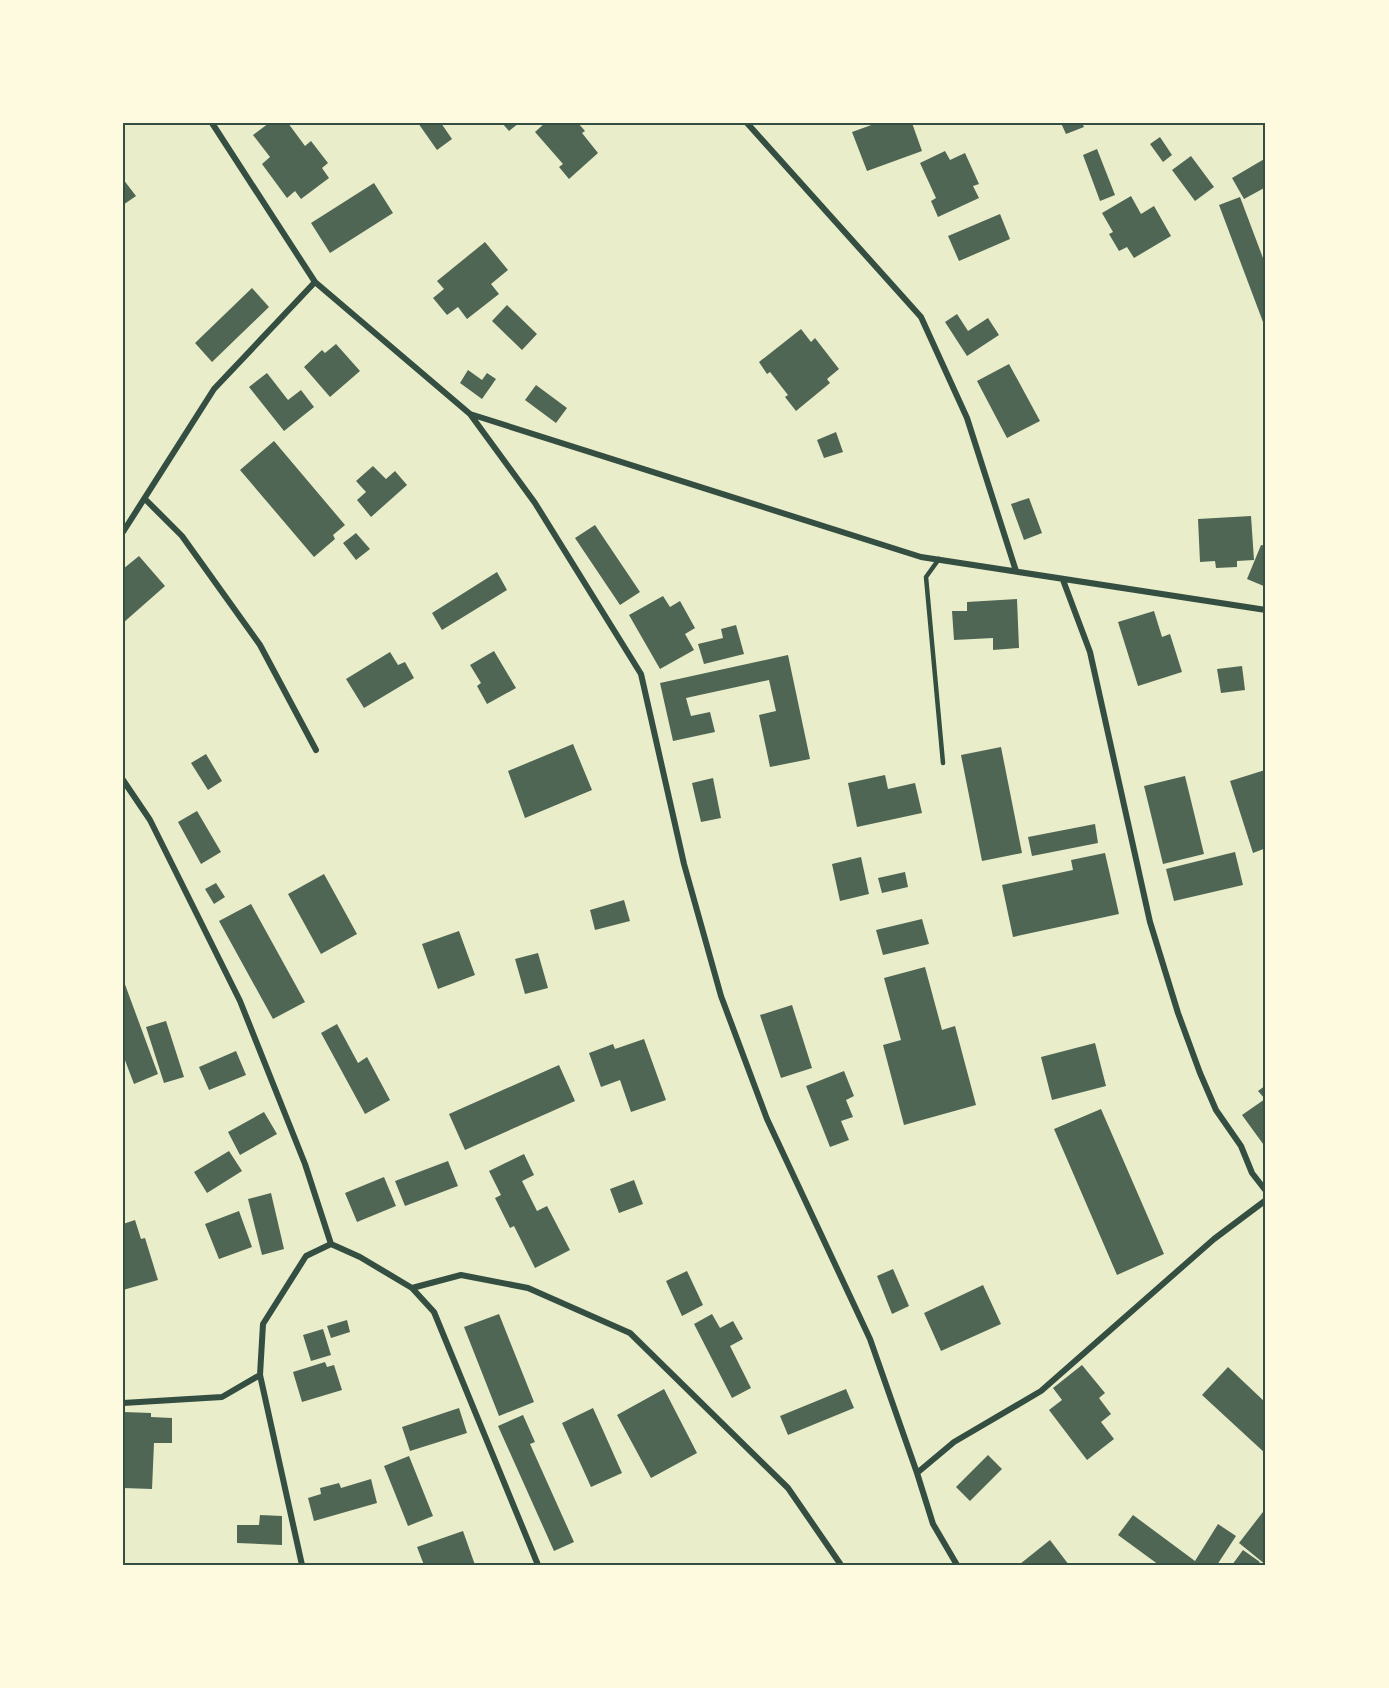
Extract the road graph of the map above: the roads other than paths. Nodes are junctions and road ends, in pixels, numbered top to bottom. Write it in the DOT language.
graph roads {
  1 [pos="212,123"];
  2 [pos="747,123"];
  3 [pos="315,282"];
  4 [pos="470,414"];
  5 [pos="145,498"];
  6 [pos="123,532"];
  7 [pos="939,559"];
  8 [pos="1016,571"];
  9 [pos="1063,580"];
  10 [pos="1266,610"];
  11 [pos="316,750"];
  12 [pos="943,763"];
  13 [pos="123,780"];
  14 [pos="1266,1191"];
  15 [pos="1266,1200"];
  16 [pos="332,1244"];
  17 [pos="412,1288"];
  18 [pos="260,1375"];
  19 [pos="123,1403"];
  20 [pos="917,1473"];
  21 [pos="302,1565"];
  22 [pos="538,1565"];
  23 [pos="841,1565"];
  24 [pos="957,1565"];
  1 -- 3 [label="street"];
  2 -- 8 [label="street"];
  3 -- 4 [label="street"];
  3 -- 5 [label="street"];
  4 -- 7 [label="street"];
  4 -- 20 [label="street"];
  5 -- 6 [label="street"];
  5 -- 11 [label="street"];
  7 -- 8 [label="street"];
  7 -- 12 [label="lane"];
  8 -- 9 [label="street"];
  9 -- 10 [label="street"];
  9 -- 14 [label="street"];
  13 -- 16 [label="street"];
  15 -- 20 [label="street"];
  16 -- 17 [label="street"];
  16 -- 18 [label="street"];
  17 -- 22 [label="street"];
  17 -- 23 [label="street"];
  18 -- 19 [label="street"];
  18 -- 21 [label="street"];
  20 -- 24 [label="street"];
}
